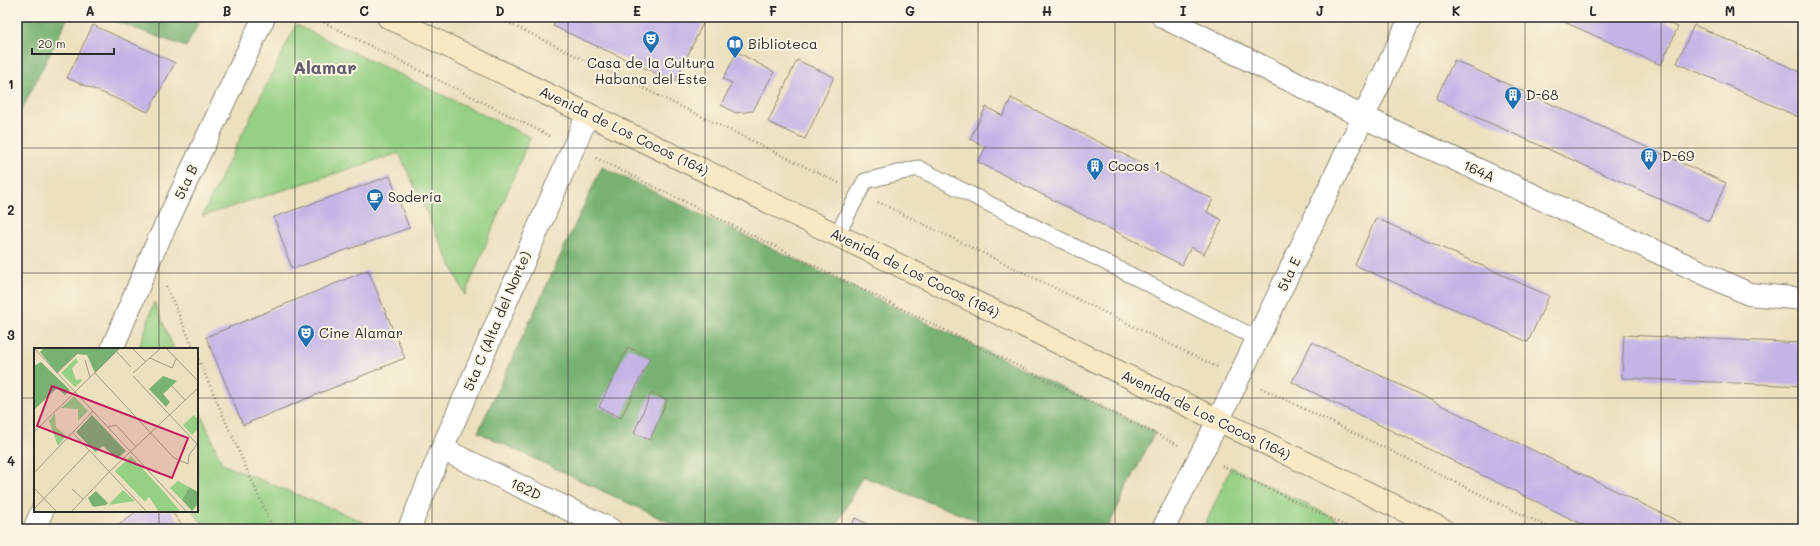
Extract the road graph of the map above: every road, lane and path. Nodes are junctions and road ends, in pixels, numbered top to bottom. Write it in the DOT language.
graph roads {
  1 [pos="264,17"];
  2 [pos="313,17"];
  3 [pos="388,17"];
  4 [pos="496,17"];
  5 [pos="1163,17"];
  6 [pos="1411,17"];
  7 [pos="588,114"];
  8 [pos="1363,118"];
  9 [pos="573,147"];
  10 [pos="859,193"];
  11 [pos="837,235"];
  12 [pos="152,254"];
  13 [pos="1803,299"];
  14 [pos="1258,339"];
  15 [pos="112,348"];
  16 [pos="194,348"];
  17 [pos="198,358"];
  18 [pos="1239,377"];
  19 [pos="1218,421"];
  20 [pos="442,448"];
  21 [pos="1200,456"];
  22 [pos="42,512"];
  23 [pos="34,529"];
  24 [pos="273,529"];
  25 [pos="409,529"];
  26 [pos="610,529"];
  27 [pos="1163,529"];
  28 [pos="1352,529"];
  29 [pos="1442,529"];
  30 [pos="1552,529"];
  1 -- 12 [label="street, 5ta B"];
  2 -- 9 [label="path"];
  3 -- 7 [label="main road, Avenida de Los Cocos (164)"];
  4 -- 10 [label="path"];
  5 -- 8 [label="street, 164A"];
  6 -- 8 [label="street, 5ta E"];
  7 -- 9 [label="street, 5ta C (Alta del Norte)"];
  7 -- 11 [label="main road, Avenida de Los Cocos (164)"];
  8 -- 13 [label="street, 164A"];
  8 -- 14 [label="street, 5ta E"];
  9 -- 20 [label="street, 5ta C (Alta del Norte)"];
  9 -- 21 [label="path"];
  10 -- 11 [label="lane"];
  10 -- 14 [label="lane"];
  10 -- 18 [label="path"];
  11 -- 19 [label="main road, Avenida de Los Cocos (164)"];
  12 -- 15 [label="street, 5ta B"];
  12 -- 16 [label="path"];
  14 -- 18 [label="street, 5ta E"];
  17 -- 24 [label="path"];
  18 -- 19 [label="street, 5ta E"];
  18 -- 30 [label="path"];
  19 -- 21 [label="street, 5ta E"];
  19 -- 29 [label="main road, Avenida de Los Cocos (164)"];
  20 -- 25 [label="street, 5ta C (Alta del Norte)"];
  20 -- 26 [label="street, 162D"];
  21 -- 27 [label="street, 5ta E"];
  21 -- 28 [label="path"];
  22 -- 23 [label="street"];
}
